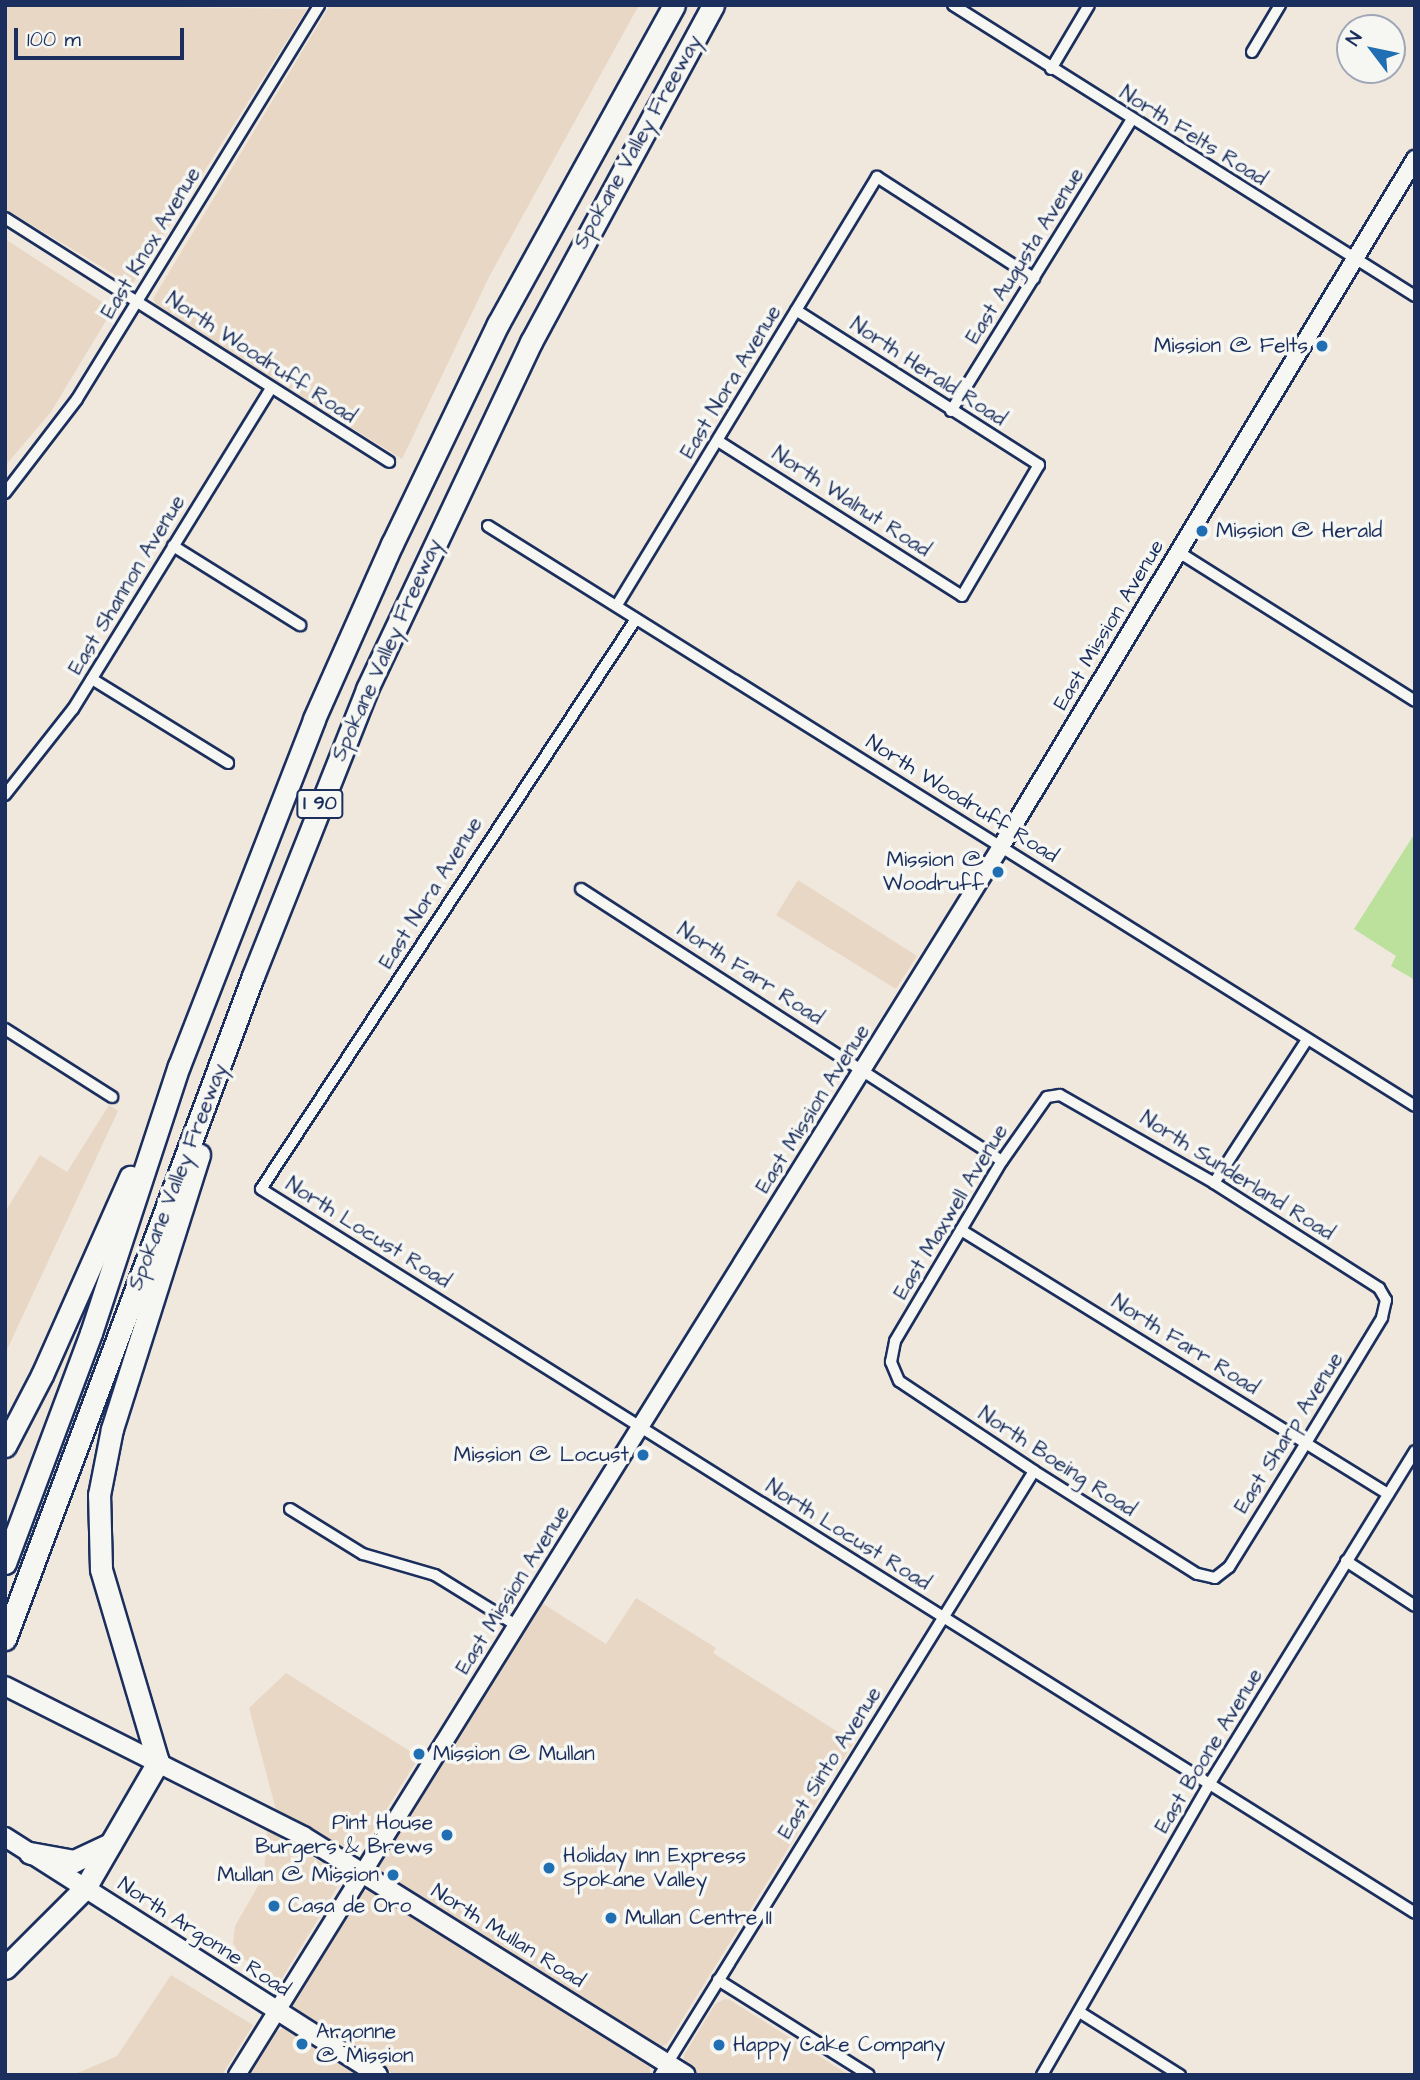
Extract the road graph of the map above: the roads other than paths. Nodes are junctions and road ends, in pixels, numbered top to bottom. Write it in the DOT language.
graph roads {
  1 [pos="319,5"];
  2 [pos="674,5"];
  3 [pos="713,5"];
  4 [pos="953,5"];
  5 [pos="1089,5"];
  6 [pos="1280,5"];
  7 [pos="1252,52"];
  8 [pos="1051,69"];
  9 [pos="1131,121"];
  10 [pos="1415,159"];
  11 [pos="5,218"];
  12 [pos="1354,259"];
  13 [pos="1034,278"];
  14 [pos="1415,296"];
  15 [pos="138,302"];
  16 [pos="796,310"];
  17 [pos="271,388"];
  18 [pos="951,411"];
  19 [pos="718,441"];
  20 [pos="389,463"];
  21 [pos="5,493"];
  22 [pos="488,526"];
  23 [pos="173,546"];
  24 [pos="1177,551"];
  25 [pos="962,596"];
  26 [pos="617,606"];
  27 [pos="636,619"];
  28 [pos="300,625"];
  29 [pos="92,679"];
  30 [pos="1415,701"];
  31 [pos="228,763"];
  32 [pos="5,795"];
  33 [pos="1002,845"];
  34 [pos="581,889"];
  35 [pos="5,1029"];
  36 [pos="1307,1040"];
  37 [pos="179,1066"];
  38 [pos="863,1070"];
  39 [pos="218,1073"];
  40 [pos="1059,1095"];
  41 [pos="112,1097"];
  42 [pos="1415,1106"];
  43 [pos="1002,1161"];
  44 [pos="1214,1183"];
  45 [pos="261,1189"];
  46 [pos="961,1230"];
  47 [pos="1386,1300"];
  48 [pos="891,1362"];
  49 [pos="639,1426"];
  50 [pos="1306,1443"];
  51 [pos="5,1446"];
  52 [pos="1415,1451"];
  53 [pos="1034,1471"];
  54 [pos="1388,1494"];
  55 [pos="290,1509"];
  56 [pos="1346,1561"];
  57 [pos="5,1563"];
  58 [pos="1215,1578"];
  59 [pos="1415,1606"];
  60 [pos="943,1618"];
  61 [pos="516,1625"];
  62 [pos="5,1639"];
  63 [pos="5,1686"];
  64 [pos="158,1762"];
  65 [pos="1210,1783"];
  66 [pos="5,1837"];
  67 [pos="111,1843"];
  68 [pos="30,1853"];
  69 [pos="362,1872"];
  70 [pos="85,1888"];
  71 [pos="1415,1913"];
  72 [pos="5,1968"];
  73 [pos="718,1980"];
  74 [pos="276,2011"];
  75 [pos="1081,2013"];
  76 [pos="664,2069"];
  77 [pos="237,2075"];
  78 [pos="379,2075"];
  79 [pos="686,2075"];
  80 [pos="869,2075"];
  81 [pos="1042,2075"];
  82 [pos="1180,2075"];
  1 -- 15 [label="street, East Knox Avenue"];
  2 -- 37 [label="highway, Spokane Valley Freeway / I 90"];
  3 -- 39 [label="highway, Spokane Valley Freeway / I 90"];
  4 -- 8 [label="street, North Felts Road"];
  5 -- 8 [label="street"];
  6 -- 7 [label="street"];
  8 -- 9 [label="street, North Felts Road"];
  9 -- 12 [label="street, North Felts Road"];
  9 -- 13 [label="street, East Augusta Avenue"];
  10 -- 12 [label="street, East Mission Avenue"];
  11 -- 15 [label="street, North Woodruff Road"];
  12 -- 14 [label="street, North Felts Road"];
  12 -- 24 [label="street, East Mission Avenue"];
  13 -- 16 [label="street, East Nora Avenue"];
  13 -- 18 [label="street, East Augusta Avenue"];
  15 -- 17 [label="street, North Woodruff Road"];
  15 -- 21 [label="street, East Knox Avenue"];
  16 -- 18 [label="street, North Herald Road"];
  16 -- 19 [label="street, East Nora Avenue"];
  17 -- 20 [label="street, North Woodruff Road"];
  17 -- 23 [label="street, East Shannon Avenue"];
  18 -- 25 [label="street, North Herald Road"];
  19 -- 25 [label="street, North Walnut Road"];
  19 -- 26 [label="street, East Nora Avenue"];
  22 -- 26 [label="street, North Woodruff Road"];
  23 -- 28 [label="street"];
  23 -- 29 [label="street, East Shannon Avenue"];
  24 -- 30 [label="street"];
  24 -- 33 [label="street, East Mission Avenue"];
  26 -- 27 [label="street, North Woodruff Road"];
  27 -- 33 [label="street, North Woodruff Road"];
  27 -- 45 [label="street, East Nora Avenue"];
  29 -- 31 [label="street"];
  29 -- 32 [label="street, East Shannon Avenue"];
  33 -- 36 [label="street, North Woodruff Road"];
  33 -- 38 [label="street, East Mission Avenue"];
  34 -- 38 [label="street, North Farr Road"];
  35 -- 41 [label="street"];
  36 -- 42 [label="street, North Woodruff Road"];
  36 -- 44 [label="street"];
  37 -- 51 [label="highway"];
  37 -- 57 [label="highway, Spokane Valley Freeway / I 90"];
  38 -- 43 [label="street, North Farr Road"];
  38 -- 49 [label="street, East Mission Avenue"];
  39 -- 62 [label="highway, Spokane Valley Freeway / I 90"];
  39 -- 64 [label="highway"];
  40 -- 43 [label="street, East Maxwell Avenue"];
  40 -- 44 [label="street, North Sunderland Road"];
  43 -- 46 [label="street, East Maxwell Avenue"];
  44 -- 47 [label="street, North Sunderland Road"];
  45 -- 49 [label="street, North Locust Road"];
  46 -- 48 [label="street, East Maxwell Avenue"];
  46 -- 50 [label="street, North Farr Road"];
  47 -- 50 [label="street, East Sharp Avenue"];
  48 -- 53 [label="street, North Boeing Road"];
  49 -- 60 [label="street, North Locust Road"];
  49 -- 61 [label="street, East Mission Avenue"];
  50 -- 54 [label="street, North Farr Road"];
  50 -- 58 [label="street, East Sharp Avenue"];
  52 -- 54 [label="street, East Boone Avenue"];
  53 -- 58 [label="street, North Boeing Road"];
  53 -- 60 [label="street, East Sinto Avenue"];
  54 -- 56 [label="street, East Boone Avenue"];
  55 -- 61 [label="street"];
  56 -- 59 [label="street"];
  56 -- 65 [label="street, East Boone Avenue"];
  60 -- 65 [label="street, North Locust Road"];
  60 -- 73 [label="street, East Sinto Avenue"];
  61 -- 69 [label="street, East Mission Avenue"];
  63 -- 64 [label="main road, North Mullan Road"];
  64 -- 67 [label="highway"];
  64 -- 69 [label="main road, North Mullan Road"];
  65 -- 71 [label="street, North Locust Road"];
  65 -- 75 [label="street, East Boone Avenue"];
  66 -- 68 [label="main road, North Argonne Road"];
  67 -- 68 [label="highway"];
  67 -- 70 [label="highway"];
  68 -- 70 [label="main road, North Argonne Road"];
  69 -- 74 [label="street, East Mission Avenue"];
  69 -- 76 [label="main road, North Mullan Road"];
  70 -- 72 [label="highway"];
  70 -- 74 [label="main road, North Argonne Road"];
  73 -- 76 [label="street, East Sinto Avenue"];
  73 -- 80 [label="street"];
  74 -- 77 [label="street, East Mission Avenue"];
  74 -- 78 [label="main road, North Argonne Road"];
  75 -- 81 [label="street, East Boone Avenue"];
  75 -- 82 [label="street"];
  76 -- 79 [label="main road, North Mullan Road"];
}
